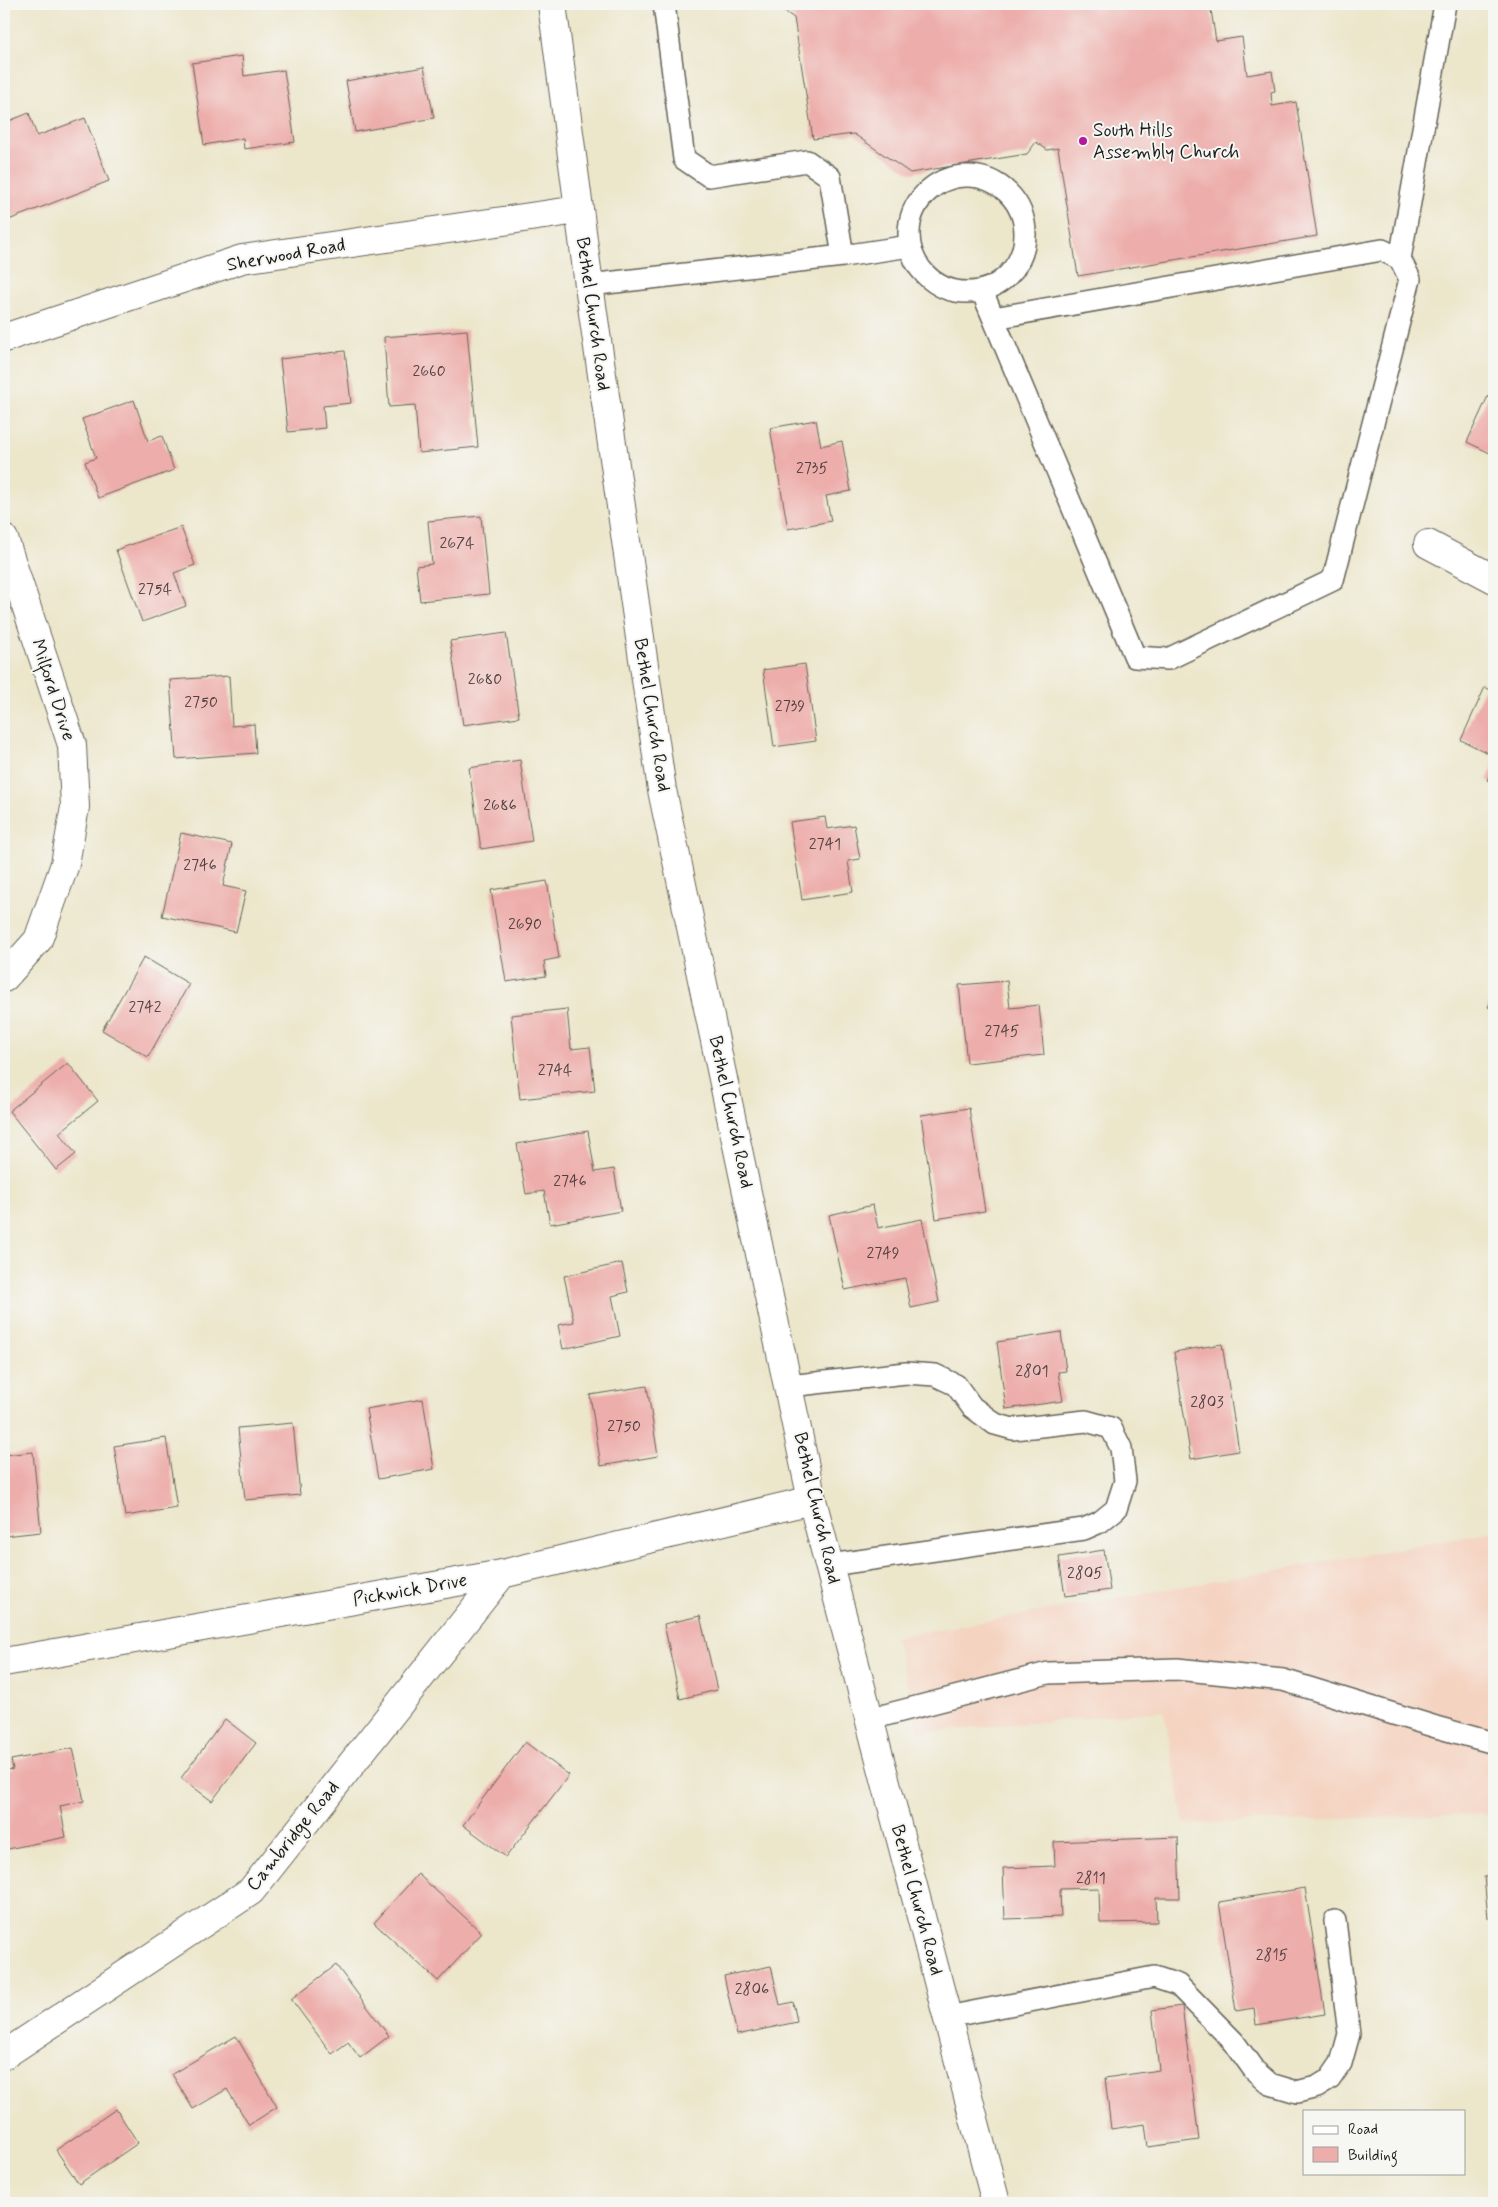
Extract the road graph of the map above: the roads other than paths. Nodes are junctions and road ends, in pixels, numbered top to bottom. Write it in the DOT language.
graph roads {
  1 [pos="552,4"];
  2 [pos="664,4"];
  3 [pos="1445,4"];
  4 [pos="578,210"];
  5 [pos="910,246"];
  6 [pos="843,256"];
  7 [pos="1400,260"];
  8 [pos="589,285"];
  9 [pos="982,291"];
  10 [pos="994,318"];
  11 [pos="4,338"];
  12 [pos="4,540"];
  13 [pos="1428,544"];
  14 [pos="1494,579"];
  15 [pos="4,978"];
  16 [pos="789,1386"];
  17 [pos="812,1500"];
  18 [pos="830,1565"];
  19 [pos="502,1574"];
  20 [pos="4,1662"];
  21 [pos="870,1719"];
  22 [pos="1494,1743"];
  23 [pos="1335,1922"];
  24 [pos="948,2017"];
  25 [pos="4,2055"];
  26 [pos="996,2203"];
  1 -- 4 [label="street, Bethel Church Road"];
  2 -- 6 [label="lane"];
  3 -- 7 [label="lane"];
  4 -- 8 [label="street, Bethel Church Road"];
  4 -- 11 [label="street, Sherwood Road"];
  5 -- 6 [label="lane"];
  5 -- 9 [label="lane"];
  5 -- 9 [label="lane"];
  6 -- 8 [label="lane"];
  7 -- 10 [label="lane"];
  7 -- 10 [label="lane"];
  8 -- 16 [label="street, Bethel Church Road"];
  9 -- 10 [label="lane"];
  12 -- 15 [label="street, Milford Drive"];
  13 -- 14 [label="street"];
  16 -- 17 [label="street, Bethel Church Road"];
  16 -- 18 [label="lane"];
  17 -- 18 [label="street, Bethel Church Road"];
  17 -- 19 [label="street, Pickwick Drive"];
  18 -- 21 [label="street, Bethel Church Road"];
  19 -- 20 [label="street, Pickwick Drive"];
  19 -- 25 [label="street, Cambridge Road"];
  21 -- 22 [label="lane"];
  21 -- 24 [label="street, Bethel Church Road"];
  23 -- 24 [label="lane"];
  24 -- 26 [label="street, Bethel Church Road"];
}
